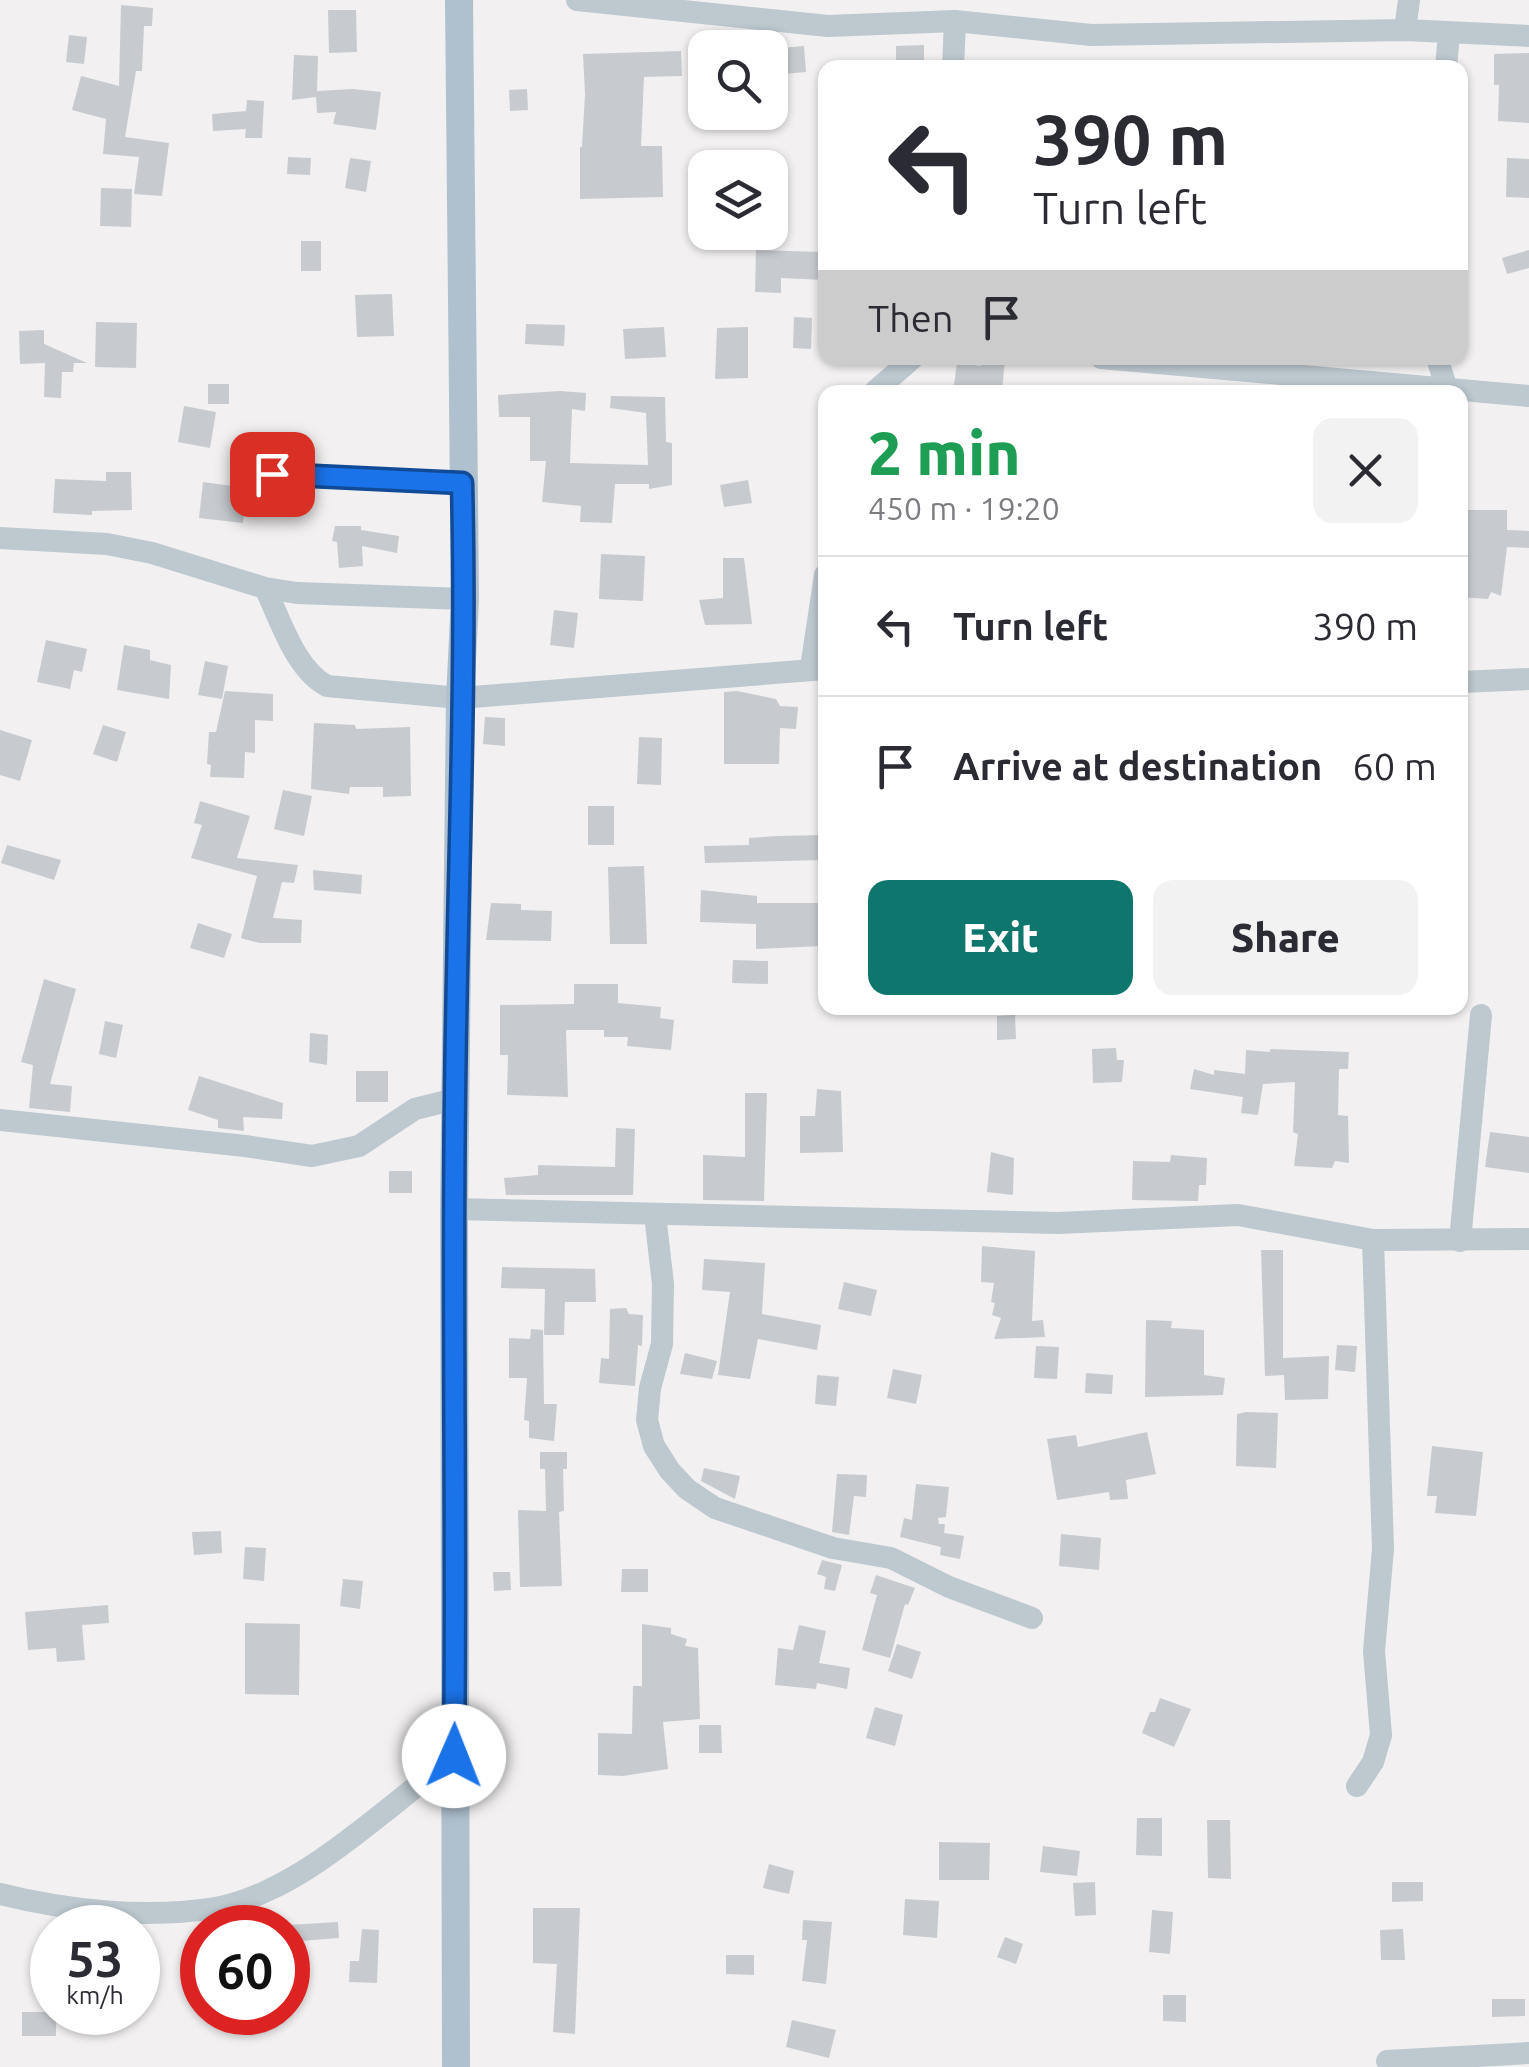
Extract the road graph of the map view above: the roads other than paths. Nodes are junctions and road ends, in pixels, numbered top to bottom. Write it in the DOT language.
graph roads {
  1 [pos="459,0"];
  2 [pos="577,0"];
  3 [pos="1409,0"];
  4 [pos="747,9"];
  5 [pos="941,14"];
  6 [pos="1405,30"];
  7 [pos="1449,33"];
  8 [pos="1529,36"];
  9 [pos="951,60"];
  10 [pos="1447,60"];
  11 [pos="905,365"];
  12 [pos="1202,365"];
  13 [pos="882,385"];
  14 [pos="1400,385"];
  15 [pos="1468,391"];
  16 [pos="1529,396"];
  17 [pos="272,474"];
  18 [pos="462,483"];
  19 [pos="0,538"];
  20 [pos="266,588"];
  21 [pos="465,600"];
  22 [pos="818,668"];
  23 [pos="1529,678"];
  24 [pos="1468,682"];
  25 [pos="460,698"];
  26 [pos="1481,1015"];
  27 [pos="455,1099"];
  28 [pos="0,1120"];
  29 [pos="454,1209"];
  30 [pos="655,1216"];
  31 [pos="1529,1239"];
  32 [pos="1373,1240"];
  33 [pos="1460,1241"];
  34 [pos="1032,1618"];
  35 [pos="454,1756"];
  36 [pos="1357,1786"];
  37 [pos="0,1894"];
  38 [pos="1529,2052"];
  39 [pos="1387,2061"];
  40 [pos="456,2067"];
  1 -- 18 [label="main road"];
  2 -- 4 [label="street"];
  3 -- 6 [label="street"];
  4 -- 5 [label="street"];
  5 -- 6 [label="street"];
  5 -- 9 [label="street"];
  6 -- 7 [label="street"];
  7 -- 8 [label="street"];
  7 -- 10 [label="street"];
  11 -- 13 [label="street"];
  12 -- 14 [label="street"];
  15 -- 16 [label="street"];
  17 -- 18 [label="street"];
  18 -- 21 [label="main road"];
  19 -- 20 [label="street"];
  20 -- 21 [label="street"];
  20 -- 25 [label="street"];
  21 -- 25 [label="main road"];
  22 -- 25 [label="street"];
  23 -- 24 [label="street"];
  25 -- 27 [label="main road"];
  26 -- 33 [label="street"];
  27 -- 28 [label="street"];
  27 -- 29 [label="main road"];
  29 -- 30 [label="street"];
  29 -- 35 [label="main road"];
  30 -- 32 [label="street"];
  30 -- 34 [label="street"];
  31 -- 33 [label="street"];
  32 -- 33 [label="street"];
  32 -- 36 [label="street"];
  35 -- 37 [label="street"];
  35 -- 40 [label="main road"];
  38 -- 39 [label="street"];
}
